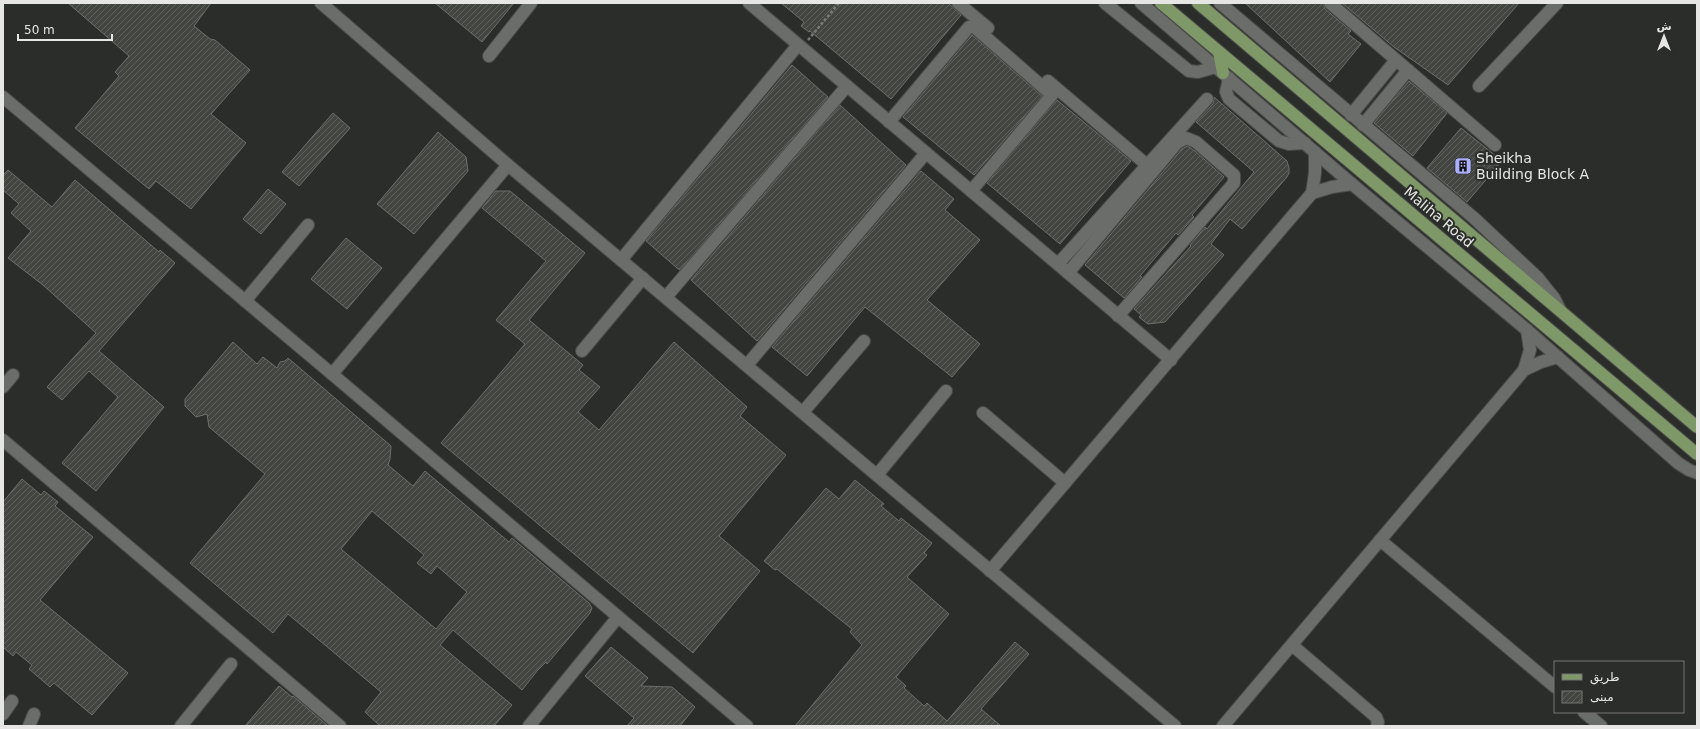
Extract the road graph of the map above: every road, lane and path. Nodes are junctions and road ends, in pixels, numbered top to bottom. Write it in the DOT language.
graph roads {
  1 [pos="321,3"];
  2 [pos="531,3"];
  3 [pos="749,3"];
  4 [pos="839,3"];
  5 [pos="958,3"];
  6 [pos="1105,3"];
  7 [pos="1141,3"];
  8 [pos="1161,3"];
  9 [pos="1198,3"];
  10 [pos="1220,3"];
  11 [pos="1233,3"];
  12 [pos="1330,3"];
  13 [pos="1557,3"];
  14 [pos="1236,18"];
  15 [pos="800,46"];
  16 [pos="1219,52"];
  17 [pos="488,56"];
  18 [pos="1396,60"];
  19 [pos="1408,70"];
  20 [pos="1223,73"];
  21 [pos="847,86"];
  22 [pos="1479,86"];
  23 [pos="3,98"];
  24 [pos="1207,99"];
  25 [pos="1351,115"];
  26 [pos="889,122"];
  27 [pos="1363,125"];
  28 [pos="1495,145"];
  29 [pos="1315,152"];
  30 [pos="926,153"];
  31 [pos="508,165"];
  32 [pos="1147,166"];
  33 [pos="1352,184"];
  34 [pos="971,191"];
  35 [pos="1312,193"];
  36 [pos="308,226"];
  37 [pos="621,260"];
  38 [pos="1058,264"];
  39 [pos="1068,273"];
  40 [pos="643,278"];
  41 [pos="666,297"];
  42 [pos="245,300"];
  43 [pos="1560,310"];
  44 [pos="1118,316"];
  45 [pos="1527,330"];
  46 [pos="864,341"];
  47 [pos="582,351"];
  48 [pos="1558,357"];
  49 [pos="1171,360"];
  50 [pos="747,365"];
  51 [pos="1524,370"];
  52 [pos="332,374"];
  53 [pos="13,375"];
  54 [pos="3,387"];
  55 [pos="946,391"];
  56 [pos="803,412"];
  57 [pos="983,413"];
  58 [pos="1697,427"];
  59 [pos="3,440"];
  60 [pos="1697,454"];
  61 [pos="1697,473"];
  62 [pos="877,475"];
  63 [pos="1065,483"];
  64 [pos="1380,540"];
  65 [pos="990,571"];
  66 [pos="618,617"];
  67 [pos="1292,645"];
  68 [pos="231,664"];
  69 [pos="1554,686"];
  70 [pos="12,701"];
  71 [pos="1585,713"];
  72 [pos="3,714"];
  73 [pos="34,714"];
  74 [pos="29,726"];
  75 [pos="182,726"];
  76 [pos="340,726"];
  77 [pos="529,726"];
  78 [pos="747,726"];
  79 [pos="1174,726"];
  80 [pos="1223,726"];
  81 [pos="1377,726"];
  82 [pos="1601,726"];
  1 -- 31 [label="street"];
  2 -- 17 [label="street"];
  3 -- 15 [label="street"];
  4 -- 15 [label="path"];
  5 -- 32 [label="street"];
  6 -- 20 [label="street"];
  7 -- 20 [label="street"];
  8 -- 16 [label="main road, Maliha Road"];
  9 -- 43 [label="main road, Maliha Road"];
  10 -- 14 [label="street"];
  11 -- 14 [label="street"];
  12 -- 18 [label="street"];
  13 -- 22 [label="street"];
  14 -- 25 [label="street"];
  15 -- 21 [label="street"];
  15 -- 37 [label="street"];
  16 -- 20 [label="main road"];
  16 -- 60 [label="main road, Maliha Road"];
  18 -- 19 [label="street"];
  18 -- 25 [label="street"];
  19 -- 27 [label="street"];
  19 -- 28 [label="street"];
  20 -- 29 [label="street"];
  21 -- 26 [label="street"];
  21 -- 41 [label="street"];
  23 -- 42 [label="street"];
  24 -- 32 [label="street"];
  25 -- 27 [label="street"];
  26 -- 30 [label="street"];
  26 -- 34 [label="street"];
  27 -- 43 [label="street"];
  29 -- 33 [label="street"];
  29 -- 35 [label="street"];
  30 -- 34 [label="street"];
  30 -- 50 [label="street"];
  31 -- 37 [label="street"];
  31 -- 52 [label="street"];
  32 -- 38 [label="street"];
  33 -- 35 [label="street"];
  33 -- 45 [label="street"];
  34 -- 38 [label="street"];
  35 -- 49 [label="street"];
  36 -- 42 [label="street"];
  37 -- 40 [label="street"];
  38 -- 39 [label="street"];
  39 -- 44 [label="street"];
  39 -- 44 [label="street"];
  40 -- 41 [label="street"];
  40 -- 47 [label="street"];
  41 -- 50 [label="street"];
  42 -- 52 [label="street"];
  43 -- 58 [label="main road, Maliha Road"];
  44 -- 49 [label="street"];
  45 -- 48 [label="street"];
  45 -- 51 [label="street"];
  46 -- 56 [label="street"];
  48 -- 51 [label="street"];
  48 -- 61 [label="street"];
  49 -- 63 [label="street"];
  50 -- 56 [label="street"];
  51 -- 64 [label="street"];
  52 -- 66 [label="street"];
  53 -- 54 [label="street"];
  55 -- 62 [label="street"];
  56 -- 62 [label="street"];
  57 -- 63 [label="street"];
  59 -- 76 [label="street"];
  62 -- 65 [label="street"];
  63 -- 65 [label="street"];
  64 -- 67 [label="street"];
  64 -- 69 [label="street"];
  65 -- 79 [label="street"];
  66 -- 77 [label="street"];
  66 -- 78 [label="street"];
  67 -- 80 [label="street"];
  67 -- 81 [label="street"];
  68 -- 75 [label="street"];
  70 -- 72 [label="street"];
  71 -- 82 [label="street"];
  73 -- 74 [label="street"];
}
